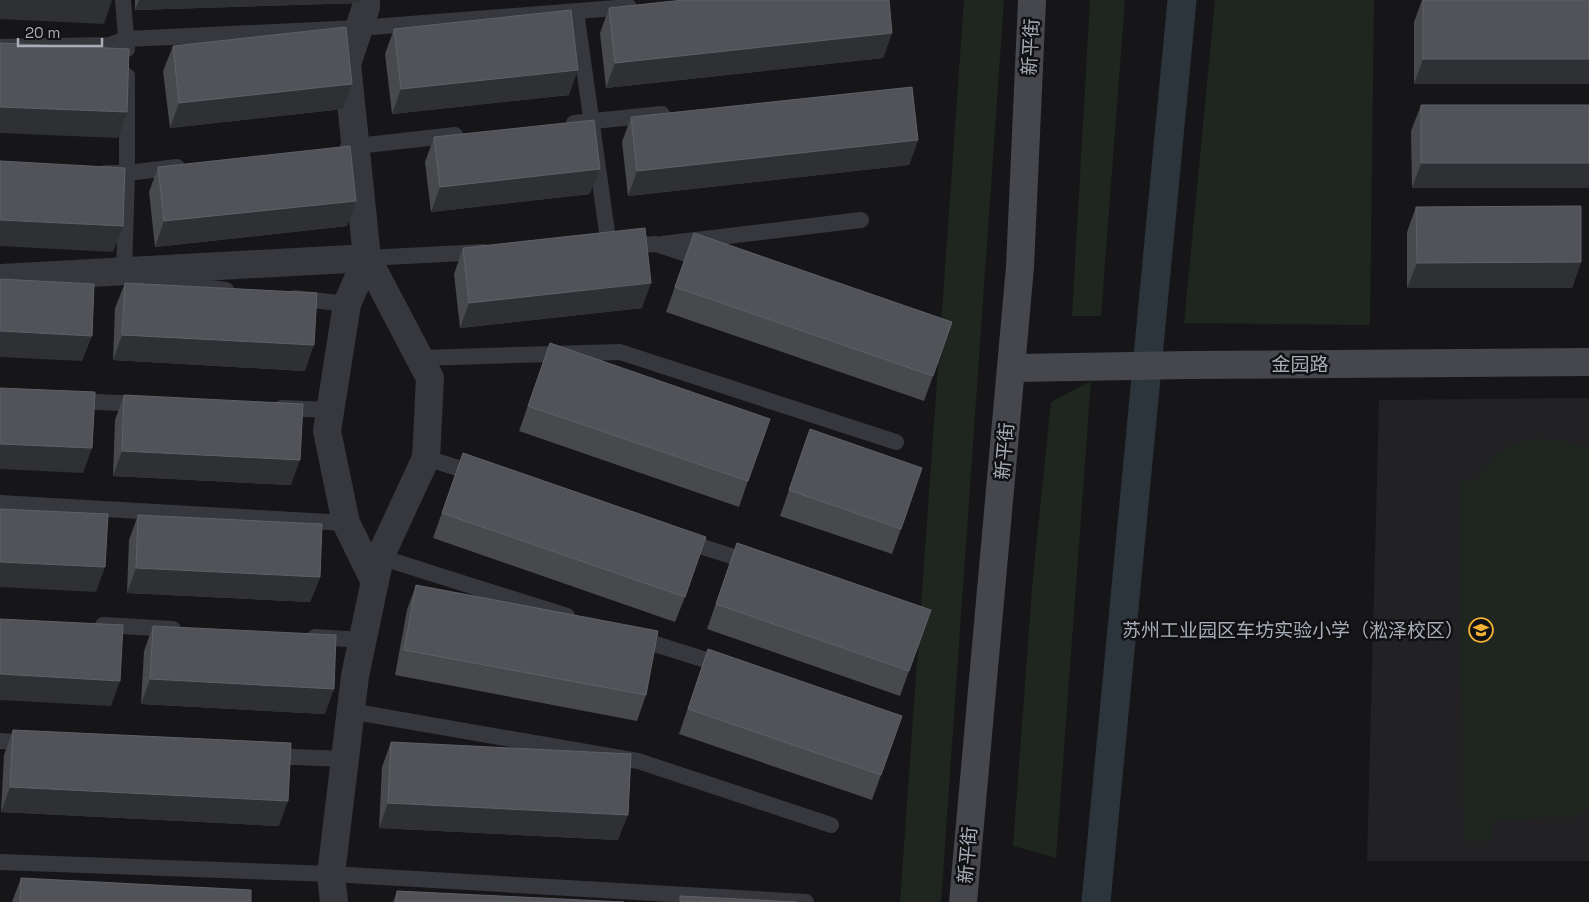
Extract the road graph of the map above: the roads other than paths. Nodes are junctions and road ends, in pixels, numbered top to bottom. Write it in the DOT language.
graph roads {
  1 [pos="123,0"];
  2 [pos="366,0"];
  3 [pos="1032,0"];
  4 [pos="645,5"];
  5 [pos="576,11"];
  6 [pos="359,28"];
  7 [pos="127,39"];
  8 [pos="0,48"];
  9 [pos="679,112"];
  10 [pos="590,121"];
  11 [pos="561,124"];
  12 [pos="473,133"];
  13 [pos="346,147"];
  14 [pos="197,164"];
  15 [pos="88,172"];
  16 [pos="127,173"];
  17 [pos="861,220"];
  18 [pos="656,244"];
  19 [pos="609,246"];
  20 [pos="589,247"];
  21 [pos="502,251"];
  22 [pos="367,258"];
  23 [pos="722,265"];
  24 [pos="124,272"];
  25 [pos="84,274"];
  26 [pos="0,278"];
  27 [pos="240,291"];
  28 [pos="279,296"];
  29 [pos="347,304"];
  30 [pos="420,358"];
  31 [pos="1589,362"];
  32 [pos="1011,368"];
  33 [pos="58,401"];
  34 [pos="156,404"];
  35 [pos="262,408"];
  36 [pos="331,410"];
  37 [pos="896,442"];
  38 [pos="426,458"];
  39 [pos="491,479"];
  40 [pos="0,503"];
  41 [pos="346,522"];
  42 [pos="669,536"];
  43 [pos="377,569"];
  44 [pos="772,569"];
  45 [pos="586,622"];
  46 [pos="88,624"];
  47 [pos="186,630"];
  48 [pos="624,634"];
  49 [pos="304,637"];
  50 [pos="362,640"];
  51 [pos="736,670"];
  52 [pos="350,711"];
  53 [pos="0,741"];
  54 [pos="49,744"];
  55 [pos="256,755"];
  56 [pos="345,760"];
  57 [pos="831,825"];
  58 [pos="0,862"];
  59 [pos="331,874"];
  60 [pos="334,902"];
  61 [pos="806,902"];
  62 [pos="962,902"];
  1 -- 7 [label="lane"];
  2 -- 6 [label="street"];
  3 -- 32 [label="main road, 新平街"];
  4 -- 5 [label="lane"];
  5 -- 6 [label="lane"];
  5 -- 10 [label="lane"];
  6 -- 7 [label="lane"];
  6 -- 13 [label="street"];
  7 -- 8 [label="lane"];
  7 -- 16 [label="lane"];
  9 -- 10 [label="lane"];
  10 -- 11 [label="lane"];
  10 -- 19 [label="lane"];
  12 -- 13 [label="lane"];
  13 -- 22 [label="street"];
  14 -- 16 [label="lane"];
  15 -- 16 [label="lane"];
  16 -- 24 [label="lane"];
  17 -- 18 [label="lane"];
  18 -- 19 [label="lane"];
  18 -- 23 [label="lane"];
  19 -- 20 [label="lane"];
  21 -- 22 [label="lane"];
  22 -- 24 [label="street"];
  22 -- 29 [label="street"];
  22 -- 30 [label="street"];
  24 -- 25 [label="street"];
  25 -- 26 [label="street"];
  25 -- 27 [label="lane"];
  28 -- 29 [label="lane"];
  29 -- 36 [label="street"];
  30 -- 37 [label="lane"];
  30 -- 38 [label="street"];
  31 -- 32 [label="main road, 金园路"];
  32 -- 62 [label="main road, 新平街"];
  33 -- 34 [label="lane"];
  35 -- 36 [label="lane"];
  36 -- 41 [label="street"];
  38 -- 39 [label="lane"];
  38 -- 43 [label="street"];
  40 -- 41 [label="lane"];
  41 -- 43 [label="street"];
  42 -- 44 [label="lane"];
  43 -- 45 [label="lane"];
  43 -- 50 [label="street"];
  46 -- 47 [label="lane"];
  48 -- 51 [label="lane"];
  49 -- 50 [label="lane"];
  50 -- 52 [label="street"];
  52 -- 56 [label="street"];
  52 -- 57 [label="lane"];
  53 -- 54 [label="lane"];
  55 -- 56 [label="lane"];
  56 -- 59 [label="street"];
  58 -- 59 [label="lane"];
  59 -- 60 [label="street"];
  59 -- 61 [label="lane"];
}
